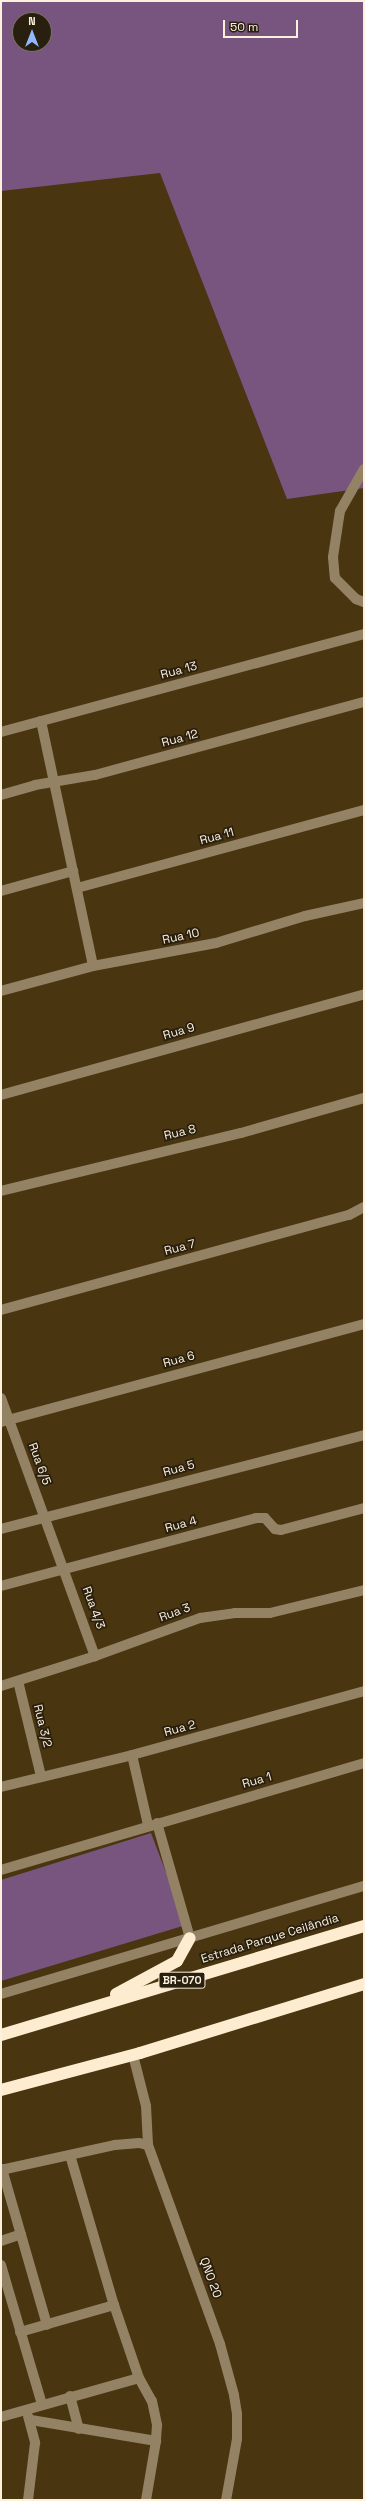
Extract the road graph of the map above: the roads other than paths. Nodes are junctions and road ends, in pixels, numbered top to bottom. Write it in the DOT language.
graph roads {
  1 [pos="364,469"];
  2 [pos="364,602"];
  3 [pos="364,634"];
  4 [pos="364,702"];
  5 [pos="41,721"];
  6 [pos="1,732"];
  7 [pos="55,782"];
  8 [pos="1,795"];
  9 [pos="364,810"];
  10 [pos="73,871"];
  11 [pos="77,888"];
  12 [pos="1,891"];
  13 [pos="364,903"];
  14 [pos="93,966"];
  15 [pos="1,991"];
  16 [pos="364,994"];
  17 [pos="1,1095"];
  18 [pos="364,1098"];
  19 [pos="1,1191"];
  20 [pos="364,1207"];
  21 [pos="1,1310"];
  22 [pos="364,1324"];
  23 [pos="1,1398"];
  24 [pos="5,1420"];
  25 [pos="364,1434"];
  26 [pos="364,1508"];
  27 [pos="45,1518"];
  28 [pos="1,1530"];
  29 [pos="65,1569"];
  30 [pos="1,1586"];
  31 [pos="364,1590"];
  32 [pos="95,1656"];
  33 [pos="18,1681"];
  34 [pos="1,1686"];
  35 [pos="364,1691"];
  36 [pos="132,1755"];
  37 [pos="364,1763"];
  38 [pos="41,1776"];
  39 [pos="1,1787"];
  40 [pos="152,1824"];
  41 [pos="1,1870"];
  42 [pos="364,1886"];
  43 [pos="364,1926"];
  44 [pos="190,1938"];
  45 [pos="364,1984"];
  46 [pos="1,1994"];
  47 [pos="85,2009"];
  48 [pos="1,2035"];
  49 [pos="133,2055"];
  50 [pos="1,2090"];
  51 [pos="148,2145"];
  52 [pos="70,2155"];
  53 [pos="1,2169"];
  54 [pos="21,2234"];
  55 [pos="1,2241"];
  56 [pos="1,2265"];
  57 [pos="114,2305"];
  58 [pos="47,2325"];
  59 [pos="20,2332"];
  60 [pos="139,2378"];
  61 [pos="70,2396"];
  62 [pos="42,2404"];
  63 [pos="25,2410"];
  64 [pos="1,2417"];
  65 [pos="31,2420"];
  66 [pos="79,2429"];
  67 [pos="156,2441"];
  68 [pos="28,2500"];
  69 [pos="146,2500"];
  70 [pos="226,2500"];
  1 -- 2 [label="street"];
  3 -- 5 [label="street, Rua 13"];
  4 -- 7 [label="street, Rua 12"];
  5 -- 6 [label="street, Rua 13"];
  5 -- 7 [label="street"];
  7 -- 8 [label="street, Rua 12"];
  7 -- 10 [label="street"];
  9 -- 11 [label="street, Rua 11"];
  10 -- 11 [label="street"];
  10 -- 12 [label="street"];
  11 -- 14 [label="street"];
  13 -- 14 [label="street, Rua 10"];
  14 -- 15 [label="street, Rua 10"];
  16 -- 17 [label="street, Rua 9"];
  18 -- 19 [label="street, Rua 8"];
  20 -- 21 [label="street, Rua 7"];
  22 -- 24 [label="street, Rua 6"];
  23 -- 24 [label="street, Rua 6/5"];
  24 -- 27 [label="street, Rua 6/5"];
  25 -- 27 [label="street, Rua 5"];
  26 -- 29 [label="street, Rua 4"];
  27 -- 28 [label="street, Rua 5"];
  27 -- 29 [label="street, Rua 6/5"];
  29 -- 30 [label="street, Rua 4"];
  29 -- 32 [label="street, Rua 4/3"];
  31 -- 32 [label="street, Rua 3"];
  32 -- 33 [label="street, Rua 3"];
  33 -- 34 [label="street, Rua 3"];
  33 -- 38 [label="street, Rua 3/2"];
  35 -- 36 [label="street, Rua 2"];
  36 -- 38 [label="street, Rua 2"];
  36 -- 40 [label="street"];
  37 -- 40 [label="street, Rua 1"];
  38 -- 39 [label="street, Rua 2"];
  40 -- 41 [label="street, Rua 1"];
  40 -- 44 [label="street"];
  42 -- 44 [label="street"];
  43 -- 47 [label="highway, Estrada Parque Ceilândia / BR-070"];
  44 -- 46 [label="street"];
  44 -- 47 [label="highway"];
  45 -- 49 [label="highway"];
  47 -- 48 [label="highway, Estrada Parque Ceilândia / BR-070"];
  49 -- 50 [label="highway"];
  49 -- 51 [label="street, QNO 20"];
  51 -- 52 [label="street"];
  51 -- 70 [label="street, QNO 20"];
  52 -- 53 [label="street"];
  52 -- 57 [label="street"];
  53 -- 54 [label="street"];
  54 -- 55 [label="street"];
  54 -- 58 [label="street"];
  56 -- 59 [label="street"];
  57 -- 58 [label="street"];
  57 -- 60 [label="street"];
  58 -- 59 [label="street"];
  59 -- 62 [label="street"];
  60 -- 61 [label="street"];
  60 -- 67 [label="street"];
  61 -- 62 [label="street"];
  61 -- 66 [label="street"];
  62 -- 63 [label="street"];
  63 -- 64 [label="street"];
  63 -- 65 [label="street"];
  65 -- 66 [label="street"];
  65 -- 68 [label="street"];
  66 -- 67 [label="street"];
  67 -- 69 [label="street"];
}
